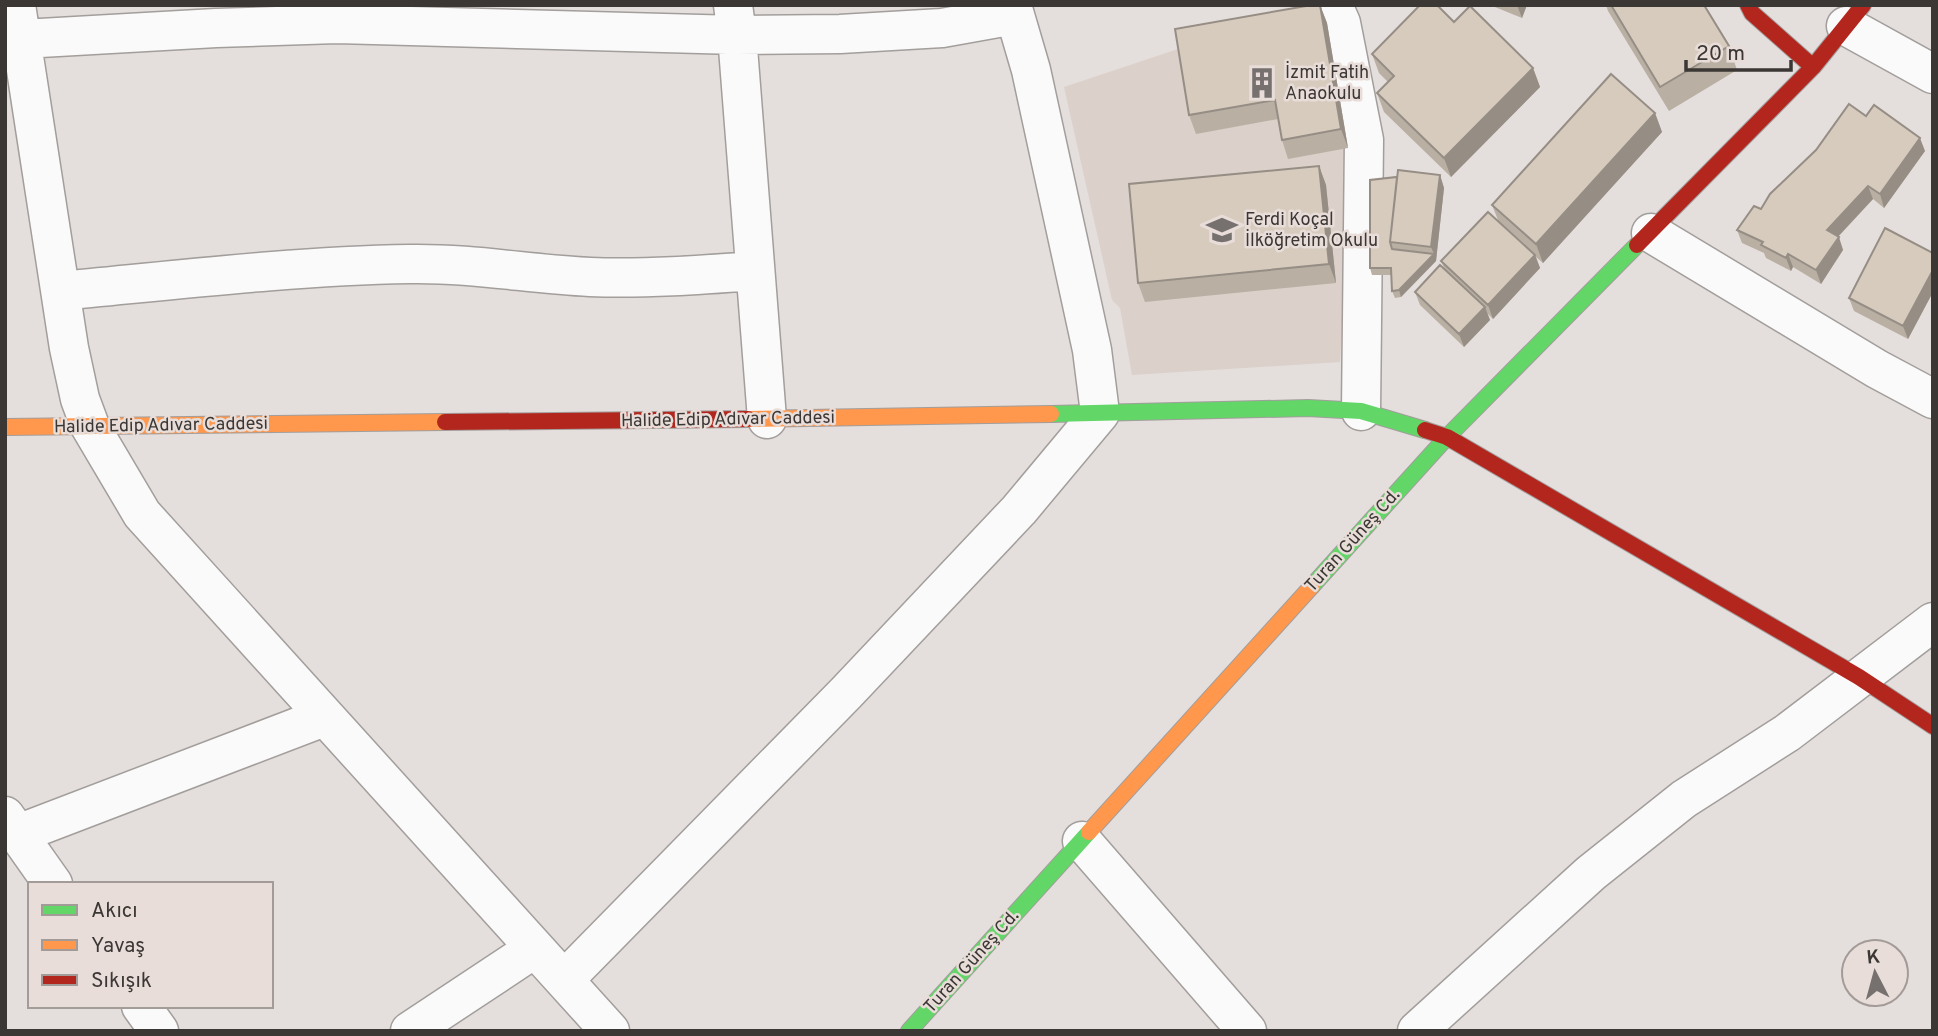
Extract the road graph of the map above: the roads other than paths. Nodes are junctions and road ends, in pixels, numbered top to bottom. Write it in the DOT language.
graph roads {
  1 [pos="1333,5"];
  2 [pos="1748,5"];
  3 [pos="1013,10"];
  4 [pos="336,14"];
  5 [pos="1855,16"];
  6 [pos="735,20"];
  7 [pos="14,28"];
  8 [pos="1813,68"];
  9 [pos="1933,74"];
  10 [pos="1651,233"];
  11 [pos="755,271"];
  12 [pos="61,291"];
  13 [pos="1933,399"];
  14 [pos="1361,411"];
  15 [pos="1100,413"];
  16 [pos="766,419"];
  17 [pos="90,426"];
  18 [pos="5,427"];
  19 [pos="1447,437"];
  20 [pos="1933,622"];
  21 [pos="1859,677"];
  22 [pos="324,717"];
  23 [pos="1933,726"];
  24 [pos="12,825"];
  25 [pos="1082,841"];
  26 [pos="52,882"];
  27 [pos="534,948"];
  28 [pos="564,980"];
  29 [pos="142,1008"];
  30 [pos="159,1031"];
  31 [pos="410,1031"];
  32 [pos="610,1031"];
  33 [pos="909,1031"];
  34 [pos="1247,1031"];
  35 [pos="1417,1031"];
  1 -- 14 [label="street"];
  2 -- 8 [label="street"];
  3 -- 6 [label="street"];
  3 -- 15 [label="street"];
  4 -- 6 [label="street"];
  4 -- 7 [label="street"];
  5 -- 8 [label="street, Turan Güneş Cd."];
  5 -- 9 [label="street"];
  6 -- 11 [label="street"];
  7 -- 12 [label="street"];
  8 -- 10 [label="street, Turan Güneş Cd."];
  10 -- 13 [label="street"];
  10 -- 19 [label="street, Turan Güneş Cd."];
  11 -- 12 [label="street"];
  11 -- 16 [label="street"];
  12 -- 17 [label="street"];
  14 -- 15 [label="street, Halide Edip Adıvar Caddesi"];
  14 -- 19 [label="street, Halide Edip Adıvar Caddesi"];
  15 -- 16 [label="street, Halide Edip Adıvar Caddesi"];
  15 -- 28 [label="street"];
  16 -- 17 [label="street, Halide Edip Adıvar Caddesi"];
  17 -- 18 [label="street, Halide Edip Adıvar Caddesi"];
  17 -- 22 [label="street"];
  19 -- 21 [label="street, Halide Edip Adıvar Caddesi"];
  19 -- 25 [label="street, Turan Güneş Cd."];
  20 -- 21 [label="street"];
  21 -- 23 [label="street, Halide Edip Adıvar Caddesi"];
  21 -- 35 [label="street"];
  22 -- 24 [label="street"];
  22 -- 27 [label="street"];
  24 -- 26 [label="street"];
  25 -- 33 [label="street, Turan Güneş Cd."];
  25 -- 34 [label="street"];
  27 -- 28 [label="street"];
  27 -- 31 [label="street"];
  28 -- 32 [label="street"];
  29 -- 30 [label="street"];
}
